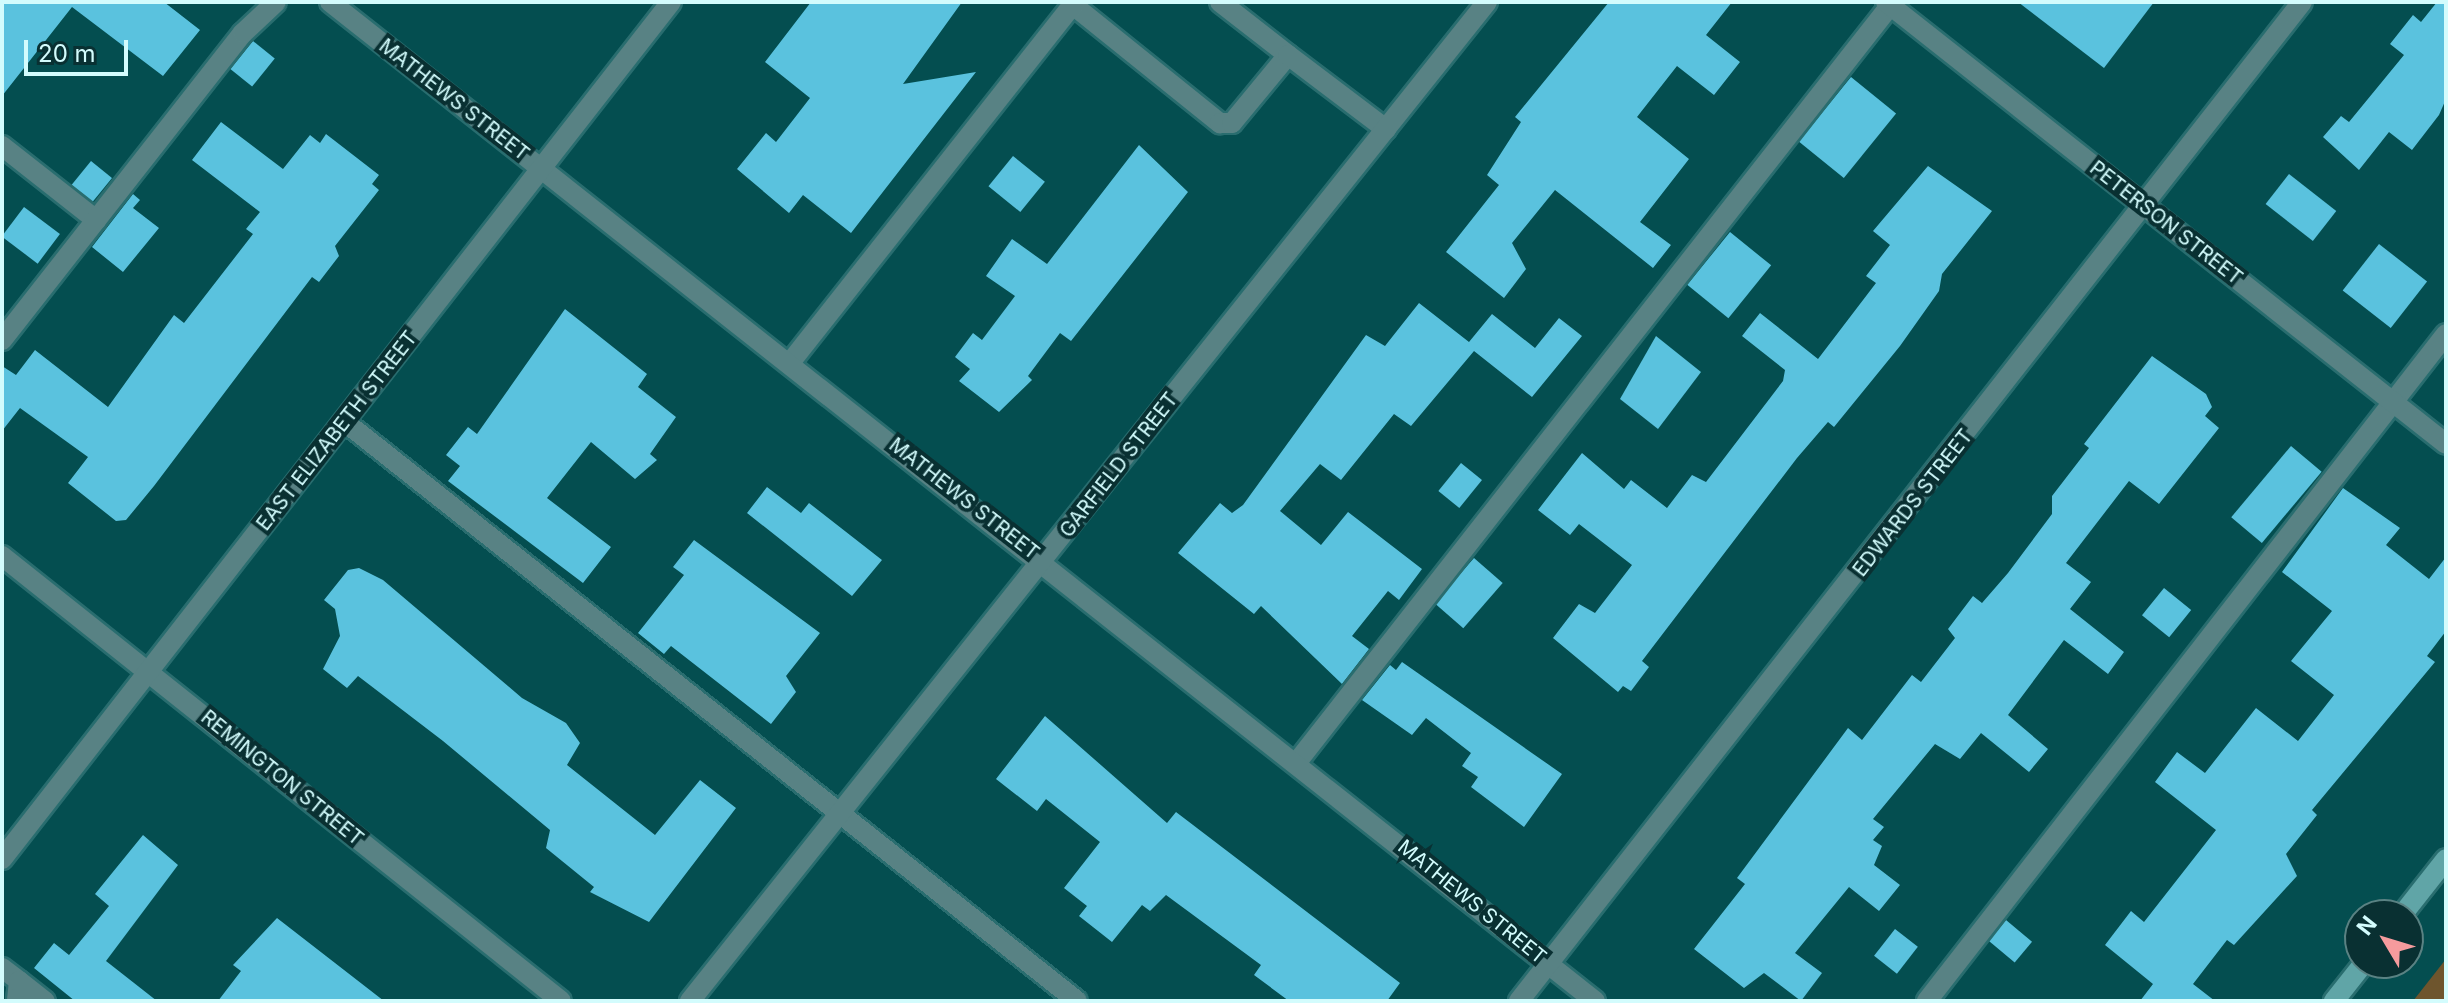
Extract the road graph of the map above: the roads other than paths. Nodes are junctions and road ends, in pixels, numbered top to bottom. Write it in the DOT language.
graph roads {
  1 [pos="276,2"];
  2 [pos="330,2"];
  3 [pos="671,2"];
  4 [pos="1220,2"];
  5 [pos="1487,2"];
  6 [pos="2302,2"];
  7 [pos="1890,3"];
  8 [pos="1074,4"];
  9 [pos="1288,55"];
  10 [pos="1386,129"];
  11 [pos="2,146"];
  12 [pos="541,168"];
  13 [pos="2146,207"];
  14 [pos="96,220"];
  15 [pos="2446,334"];
  16 [pos="2,340"];
  17 [pos="789,364"];
  18 [pos="2393,402"];
  19 [pos="345,422"];
  20 [pos="2446,444"];
  21 [pos="2,556"];
  22 [pos="1044,560"];
  23 [pos="150,673"];
  24 [pos="1297,762"];
  25 [pos="839,815"];
  26 [pos="2,859"];
  27 [pos="2446,859"];
  28 [pos="2415,899"];
  29 [pos="1549,964"];
  30 [pos="2,968"];
  31 [pos="2351,979"];
  32 [pos="18,991"];
  33 [pos="45,1001"];
  34 [pos="561,1001"];
  35 [pos="690,1001"];
  36 [pos="1077,1001"];
  37 [pos="1519,1001"];
  38 [pos="1595,1001"];
  39 [pos="1927,1001"];
  40 [pos="2334,1001"];
  1 -- 14 [label="street"];
  2 -- 12 [label="street, MATHEWS STREET"];
  3 -- 12 [label="street, EAST ELIZABETH STREET"];
  4 -- 9 [label="street"];
  5 -- 10 [label="street, GARFIELD STREET"];
  6 -- 13 [label="street, EDWARDS STREET"];
  7 -- 13 [label="street, PETERSON STREET"];
  7 -- 24 [label="street"];
  8 -- 9 [label="street"];
  8 -- 17 [label="street"];
  9 -- 10 [label="street"];
  10 -- 22 [label="street, GARFIELD STREET"];
  11 -- 14 [label="street"];
  12 -- 17 [label="street, MATHEWS STREET"];
  12 -- 19 [label="street, EAST ELIZABETH STREET"];
  13 -- 18 [label="street, PETERSON STREET"];
  13 -- 29 [label="street, EDWARDS STREET"];
  14 -- 16 [label="street"];
  15 -- 18 [label="street"];
  17 -- 22 [label="street, MATHEWS STREET"];
  18 -- 20 [label="street, PETERSON STREET"];
  18 -- 39 [label="street"];
  19 -- 23 [label="street, EAST ELIZABETH STREET"];
  19 -- 25 [label="street"];
  21 -- 23 [label="street, REMINGTON STREET"];
  22 -- 24 [label="street, MATHEWS STREET"];
  22 -- 25 [label="street, GARFIELD STREET"];
  23 -- 26 [label="street, EAST ELIZABETH STREET"];
  23 -- 34 [label="street, REMINGTON STREET"];
  24 -- 29 [label="street, MATHEWS STREET"];
  25 -- 35 [label="street, GARFIELD STREET"];
  25 -- 36 [label="street"];
  27 -- 28 [label="street"];
  29 -- 37 [label="street, EDWARDS STREET"];
  29 -- 38 [label="street, MATHEWS STREET"];
  30 -- 32 [label="street"];
  31 -- 40 [label="street"];
  32 -- 33 [label="street"];
}
